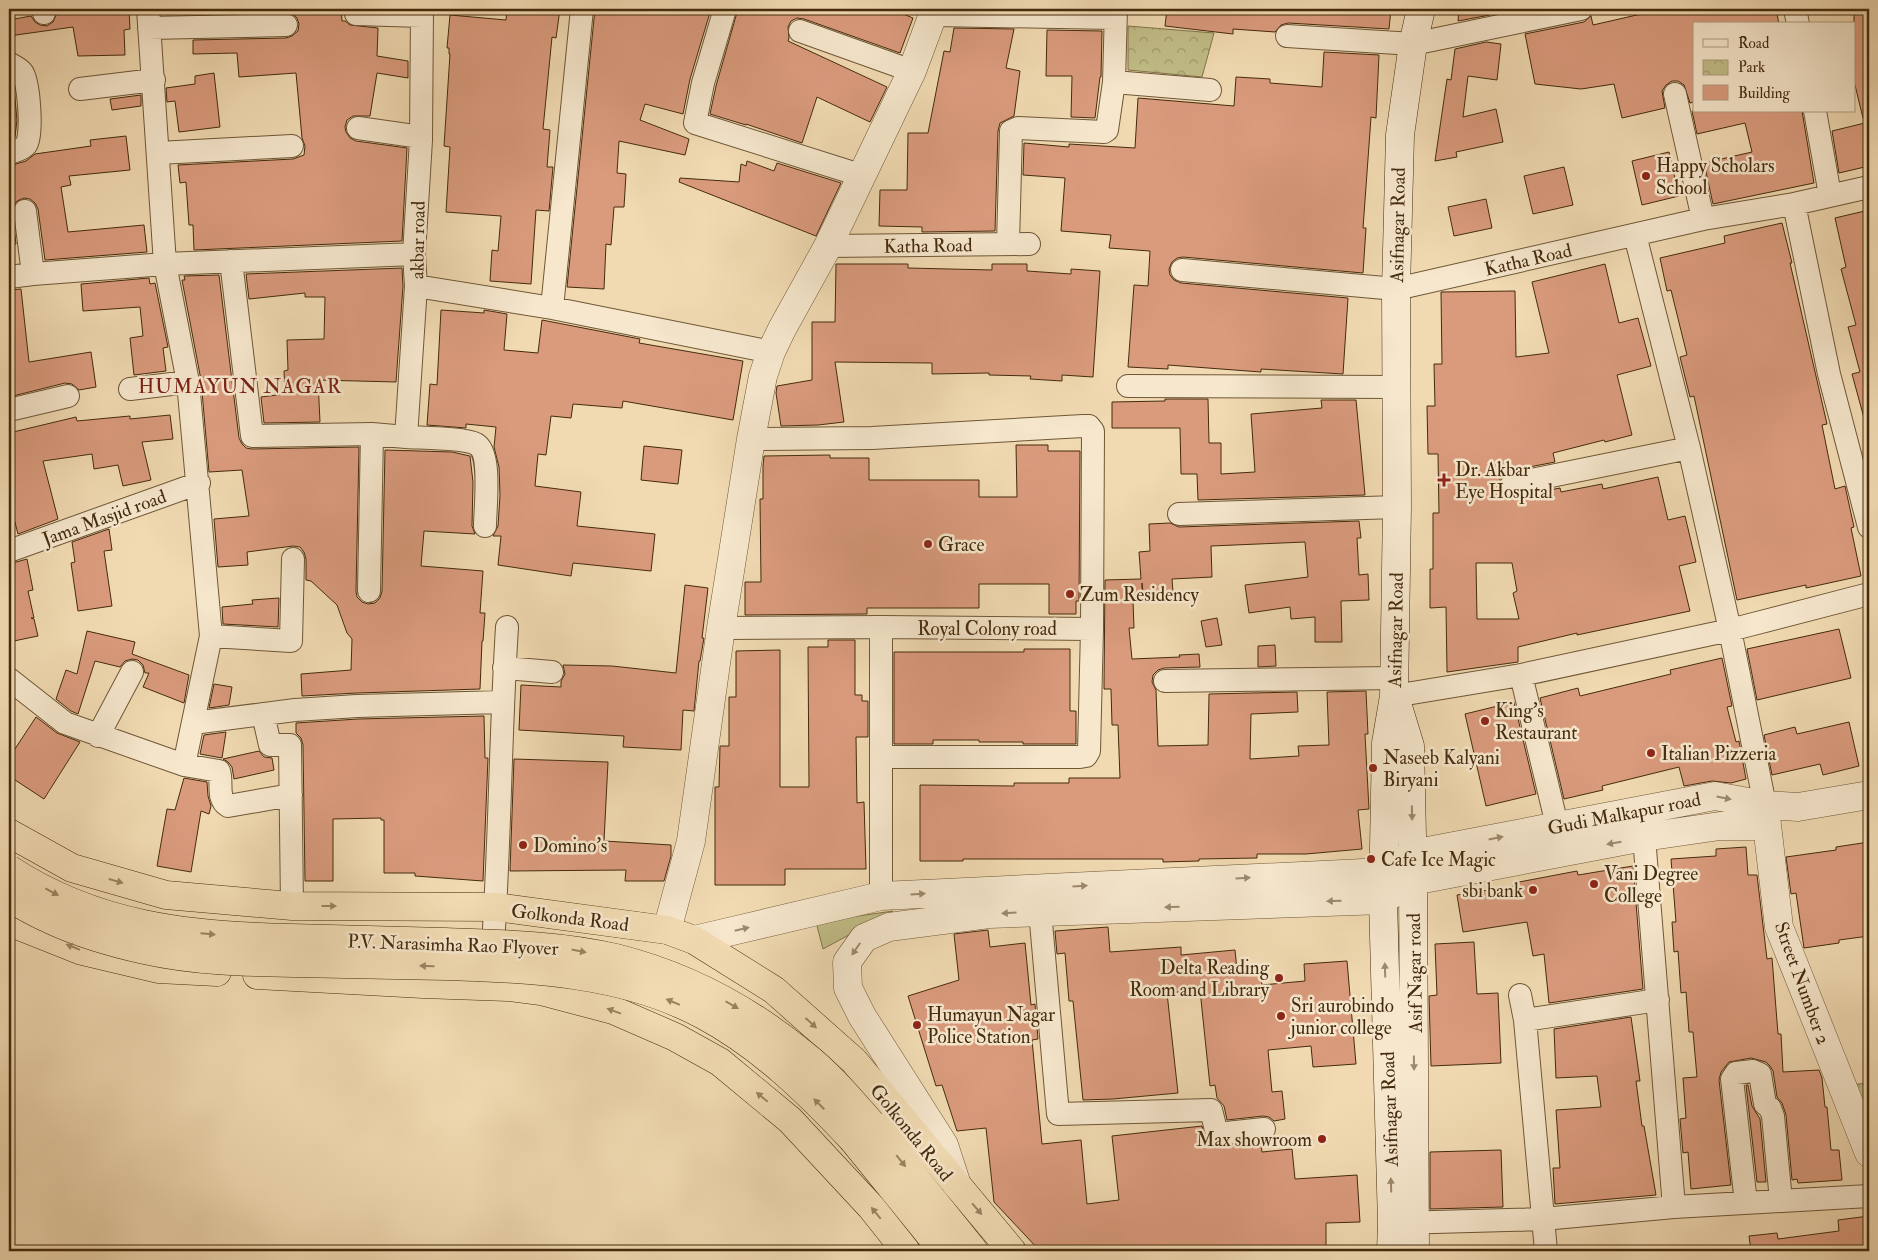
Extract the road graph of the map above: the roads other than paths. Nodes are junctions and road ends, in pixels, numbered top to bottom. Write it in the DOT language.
graph roads {
  1 [pos="582,9"];
  2 [pos="725,9"];
  3 [pos="1421,9"];
  4 [pos="1581,9"];
  5 [pos="1795,9"];
  6 [pos="422,12"];
  7 [pos="934,12"];
  8 [pos="1116,13"];
  9 [pos="356,14"];
  10 [pos="148,18"];
  11 [pos="1798,22"];
  12 [pos="286,25"];
  13 [pos="800,31"];
  14 [pos="1287,36"];
  15 [pos="1413,44"];
  16 [pos="9,63"];
  17 [pos="912,72"];
  18 [pos="154,80"];
  19 [pos="1114,82"];
  20 [pos="80,88"];
  21 [pos="1210,90"];
  22 [pos="1675,94"];
  23 [pos="1815,112"];
  24 [pos="358,128"];
  25 [pos="421,137"];
  26 [pos="292,146"];
  27 [pos="9,153"];
  28 [pos="158,153"];
  29 [pos="863,176"];
  30 [pos="1869,187"];
  31 [pos="1830,195"];
  32 [pos="1794,204"];
  33 [pos="24,211"];
  34 [pos="1703,219"];
  35 [pos="1635,235"];
  36 [pos="828,246"];
  37 [pos="414,254"];
  38 [pos="231,261"];
  39 [pos="165,264"];
  40 [pos="1182,270"];
  41 [pos="32,274"];
  42 [pos="9,277"];
  43 [pos="416,286"];
  44 [pos="1396,289"];
  45 [pos="552,308"];
  46 [pos="771,352"];
  47 [pos="188,382"];
  48 [pos="1128,386"];
  49 [pos="1396,387"];
  50 [pos="130,389"];
  51 [pos="68,396"];
  52 [pos="9,410"];
  53 [pos="372,434"];
  54 [pos="406,437"];
  55 [pos="751,439"];
  56 [pos="1689,448"];
  57 [pos="199,483"];
  58 [pos="1512,484"];
  59 [pos="1397,507"];
  60 [pos="1179,514"];
  61 [pos="485,526"];
  62 [pos="1869,527"];
  63 [pos="9,551"];
  64 [pos="293,559"];
  65 [pos="369,591"];
  66 [pos="1869,594"];
  67 [pos="507,627"];
  68 [pos="881,627"];
  69 [pos="721,628"];
  70 [pos="1092,628"];
  71 [pos="1730,630"];
  72 [pos="212,636"];
  73 [pos="504,668"];
  74 [pos="132,672"];
  75 [pos="552,672"];
  76 [pos="1521,675"];
  77 [pos="9,679"];
  78 [pos="1165,681"];
  79 [pos="1394,687"];
  80 [pos="502,702"];
  81 [pos="263,714"];
  82 [pos="193,723"];
  83 [pos="98,736"];
  84 [pos="882,757"];
  85 [pos="184,765"];
  86 [pos="291,795"];
  87 [pos="1869,795"];
  88 [pos="1766,815"];
  89 [pos="1557,825"];
  90 [pos="9,833"];
  91 [pos="1644,837"];
  92 [pos="1412,854"];
  93 [pos="9,869"];
  94 [pos="1384,872"];
  95 [pos="1413,881"];
  96 [pos="881,896"];
  97 [pos="9,898"];
  98 [pos="1383,900"];
  99 [pos="292,906"];
  100 [pos="458,907"];
  101 [pos="496,907"];
  102 [pos="1040,912"];
  103 [pos="9,922"];
  104 [pos="666,930"];
  105 [pos="694,940"];
  106 [pos="454,985"];
  107 [pos="491,986"];
  108 [pos="1520,995"];
  109 [pos="1658,1000"];
  110 [pos="1525,1020"];
  111 [pos="1264,1129"];
  112 [pos="1869,1153"];
  113 [pos="957,1186"];
  114 [pos="1869,1196"];
  115 [pos="1781,1201"];
  116 [pos="1746,1203"];
  117 [pos="1674,1207"];
  118 [pos="1543,1219"];
  119 [pos="1404,1223"];
  120 [pos="906,1251"];
  121 [pos="943,1251"];
  122 [pos="974,1251"];
  123 [pos="1012,1251"];
  124 [pos="1391,1251"];
  125 [pos="1415,1251"];
  126 [pos="1546,1251"];
  1 -- 45 [label="street"];
  2 -- 29 [label="street"];
  3 -- 15 [label="street, Asifnagar Road"];
  4 -- 15 [label="street"];
  5 -- 11 [label="street"];
  6 -- 9 [label="street"];
  6 -- 25 [label="street, akbar road"];
  7 -- 8 [label="street"];
  7 -- 17 [label="street"];
  8 -- 19 [label="street"];
  10 -- 12 [label="street"];
  10 -- 18 [label="street"];
  13 -- 17 [label="street"];
  14 -- 15 [label="street"];
  15 -- 44 [label="street, Asifnagar Road"];
  16 -- 27 [label="street"];
  17 -- 29 [label="street"];
  18 -- 20 [label="street"];
  18 -- 28 [label="street"];
  19 -- 21 [label="street"];
  19 -- 36 [label="street, Katha Road"];
  22 -- 34 [label="street"];
  23 -- 31 [label="street"];
  24 -- 25 [label="street"];
  25 -- 37 [label="street, akbar road"];
  26 -- 28 [label="street"];
  28 -- 39 [label="street"];
  29 -- 36 [label="street"];
  30 -- 31 [label="street, Katha Road"];
  31 -- 32 [label="street, Katha Road"];
  32 -- 34 [label="street, Katha Road"];
  32 -- 62 [label="street"];
  33 -- 41 [label="street"];
  34 -- 35 [label="street, Katha Road"];
  35 -- 44 [label="street, Katha Road"];
  35 -- 56 [label="street"];
  36 -- 46 [label="street"];
  37 -- 38 [label="street"];
  37 -- 43 [label="street, akbar road"];
  38 -- 39 [label="street"];
  38 -- 53 [label="street"];
  39 -- 41 [label="street"];
  39 -- 47 [label="street"];
  40 -- 44 [label="street, Katha Road"];
  41 -- 42 [label="street"];
  43 -- 45 [label="street"];
  43 -- 54 [label="street, akbar road"];
  44 -- 49 [label="street, Asifnagar Road"];
  45 -- 46 [label="street"];
  46 -- 55 [label="street"];
  47 -- 50 [label="street"];
  47 -- 57 [label="street"];
  48 -- 49 [label="street"];
  49 -- 59 [label="street, Asifnagar Road"];
  51 -- 52 [label="street"];
  53 -- 54 [label="street"];
  53 -- 65 [label="street"];
  54 -- 61 [label="street"];
  55 -- 69 [label="street"];
  55 -- 70 [label="street"];
  56 -- 58 [label="street"];
  56 -- 71 [label="street"];
  57 -- 63 [label="street, Jama Masjid road"];
  57 -- 72 [label="street"];
  59 -- 60 [label="street"];
  59 -- 79 [label="street, Asifnagar Road"];
  64 -- 72 [label="street"];
  66 -- 71 [label="street"];
  67 -- 73 [label="street"];
  68 -- 69 [label="street, Royal Colony road"];
  68 -- 70 [label="street, Royal Colony road"];
  68 -- 84 [label="street"];
  69 -- 104 [label="street"];
  70 -- 84 [label="street"];
  71 -- 76 [label="street"];
  71 -- 88 [label="street"];
  72 -- 82 [label="street"];
  73 -- 75 [label="street"];
  73 -- 80 [label="street"];
  74 -- 83 [label="street"];
  76 -- 79 [label="street"];
  76 -- 89 [label="street"];
  77 -- 83 [label="street"];
  78 -- 79 [label="street"];
  79 -- 92 [label="street, Asif Nagar road, one-way"];
  79 -- 94 [label="street, Asifnagar Road"];
  80 -- 81 [label="street"];
  80 -- 101 [label="street"];
  81 -- 82 [label="street"];
  81 -- 86 [label="street"];
  82 -- 85 [label="street"];
  83 -- 85 [label="street"];
  84 -- 96 [label="street"];
  85 -- 86 [label="street"];
  86 -- 99 [label="street"];
  87 -- 88 [label="street, Gudi Malkapur road"];
  89 -- 88 [label="street, Gudi Malkapur road, one-way"];
  88 -- 91 [label="street, Gudi Malkapur road"];
  88 -- 112 [label="street, Street Number 2"];
  92 -- 89 [label="street, Gudi Malkapur road, one-way"];
  90 -- 99 [label="highway, Golkonda Road, one-way"];
  91 -- 95 [label="street, Gudi Malkapur road, one-way"];
  91 -- 109 [label="street"];
  92 -- 94 [label="street, Gudi Malkapur road"];
  92 -- 95 [label="street, Asif Nagar road"];
  93 -- 122 [label="highway, P.V. Narasimha Rao Flyover, one-way, bridge"];
  96 -- 94 [label="street, one-way"];
  94 -- 98 [label="street, Asifnagar Road"];
  95 -- 98 [label="street, Gudi Malkapur road"];
  95 -- 119 [label="street, Asif Nagar road, one-way"];
  105 -- 96 [label="street, one-way"];
  121 -- 97 [label="highway, P.V. Narasimha Rao Flyover, one-way, bridge"];
  98 -- 102 [label="street, one-way"];
  119 -- 98 [label="street, Asifnagar Road, one-way"];
  99 -- 100 [label="highway, Golkonda Road, one-way"];
  100 -- 101 [label="highway, Golkonda Road"];
  100 -- 106 [label="highway"];
  101 -- 104 [label="highway, Golkonda Road"];
  101 -- 107 [label="street"];
  102 -- 111 [label="street"];
  102 -- 113 [label="street, one-way"];
  106 -- 103 [label="highway, one-way"];
  104 -- 105 [label="highway, Golkonda Road"];
  105 -- 113 [label="highway, Golkonda Road, one-way"];
  106 -- 107 [label="highway"];
  120 -- 107 [label="highway, one-way"];
  108 -- 110 [label="street"];
  109 -- 110 [label="street"];
  109 -- 117 [label="street"];
  110 -- 118 [label="street"];
  113 -- 123 [label="highway, Golkonda Road, one-way"];
  114 -- 115 [label="street"];
  115 -- 116 [label="street"];
  115 -- 116 [label="street"];
  116 -- 117 [label="street"];
  117 -- 118 [label="street"];
  118 -- 119 [label="street"];
  118 -- 126 [label="street"];
  119 -- 124 [label="street, Asifnagar Road"];
  119 -- 125 [label="street, Asif Nagar road"];
}
